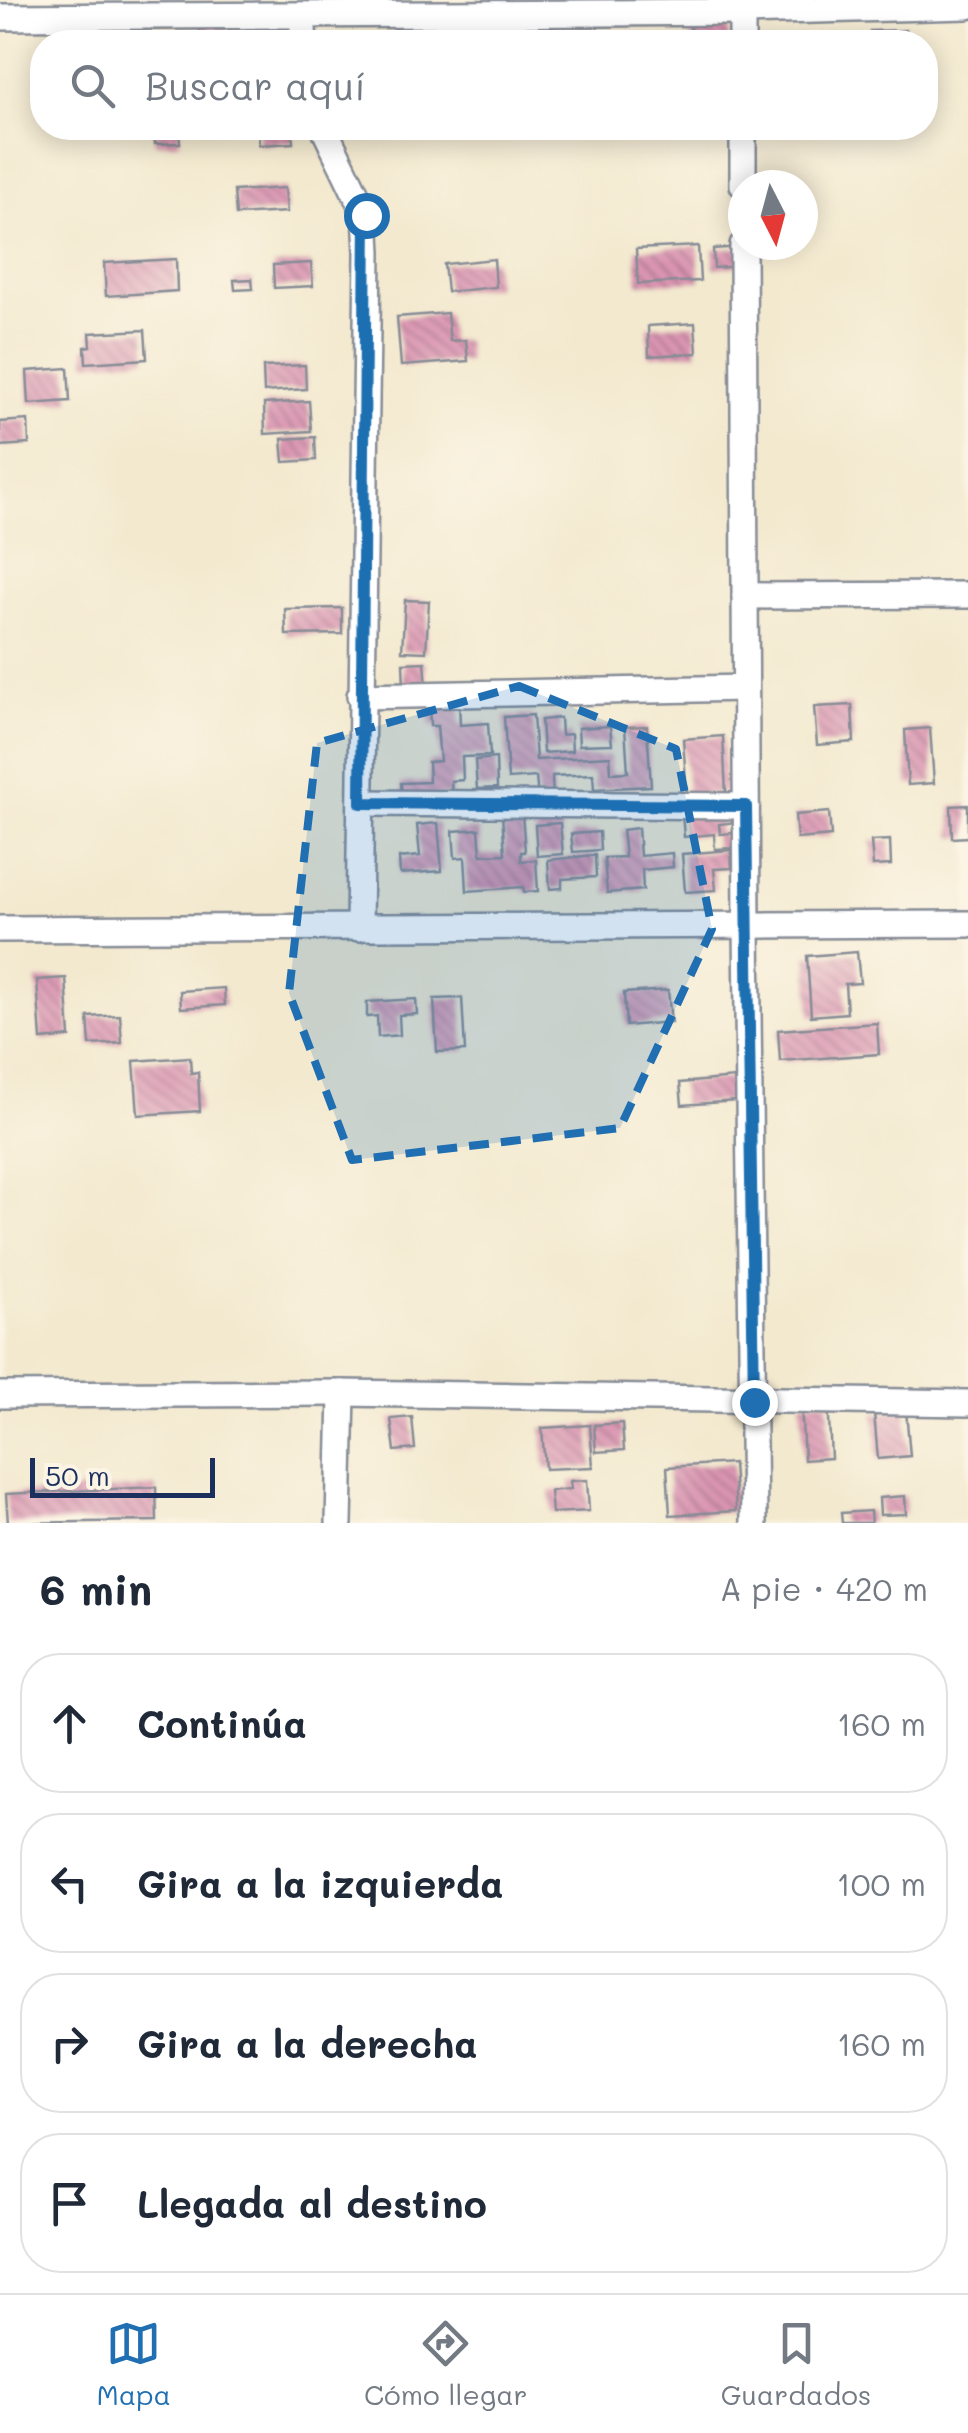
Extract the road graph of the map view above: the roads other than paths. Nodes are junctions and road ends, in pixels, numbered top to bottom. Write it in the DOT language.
graph roads {
  1 [pos="742,6"];
  2 [pos="968,6"];
  3 [pos="318,10"];
  4 [pos="0,16"];
  5 [pos="330,140"];
  6 [pos="743,140"];
  7 [pos="743,170"];
  8 [pos="744,260"];
  9 [pos="968,595"];
  10 [pos="745,596"];
  11 [pos="746,688"];
  12 [pos="360,696"];
  13 [pos="361,803"];
  14 [pos="746,806"];
  15 [pos="968,924"];
  16 [pos="747,927"];
  17 [pos="359,928"];
  18 [pos="0,929"];
  19 [pos="342,1393"];
  20 [pos="0,1396"];
  21 [pos="754,1402"];
  22 [pos="968,1403"];
  23 [pos="339,1523"];
  24 [pos="754,1523"];
  1 -- 2 [label="street"];
  1 -- 3 [label="street"];
  3 -- 4 [label="street"];
  5 -- 12 [label="street"];
  6 -- 7 [label="street"];
  8 -- 10 [label="street"];
  9 -- 10 [label="street"];
  10 -- 11 [label="street"];
  11 -- 12 [label="street"];
  11 -- 14 [label="street"];
  12 -- 13 [label="street"];
  13 -- 14 [label="street"];
  13 -- 17 [label="street"];
  14 -- 16 [label="street"];
  15 -- 16 [label="street"];
  16 -- 17 [label="street"];
  16 -- 21 [label="street"];
  17 -- 18 [label="street"];
  19 -- 20 [label="street"];
  19 -- 21 [label="street"];
  19 -- 23 [label="street"];
  21 -- 22 [label="street"];
  21 -- 24 [label="street"];
}
